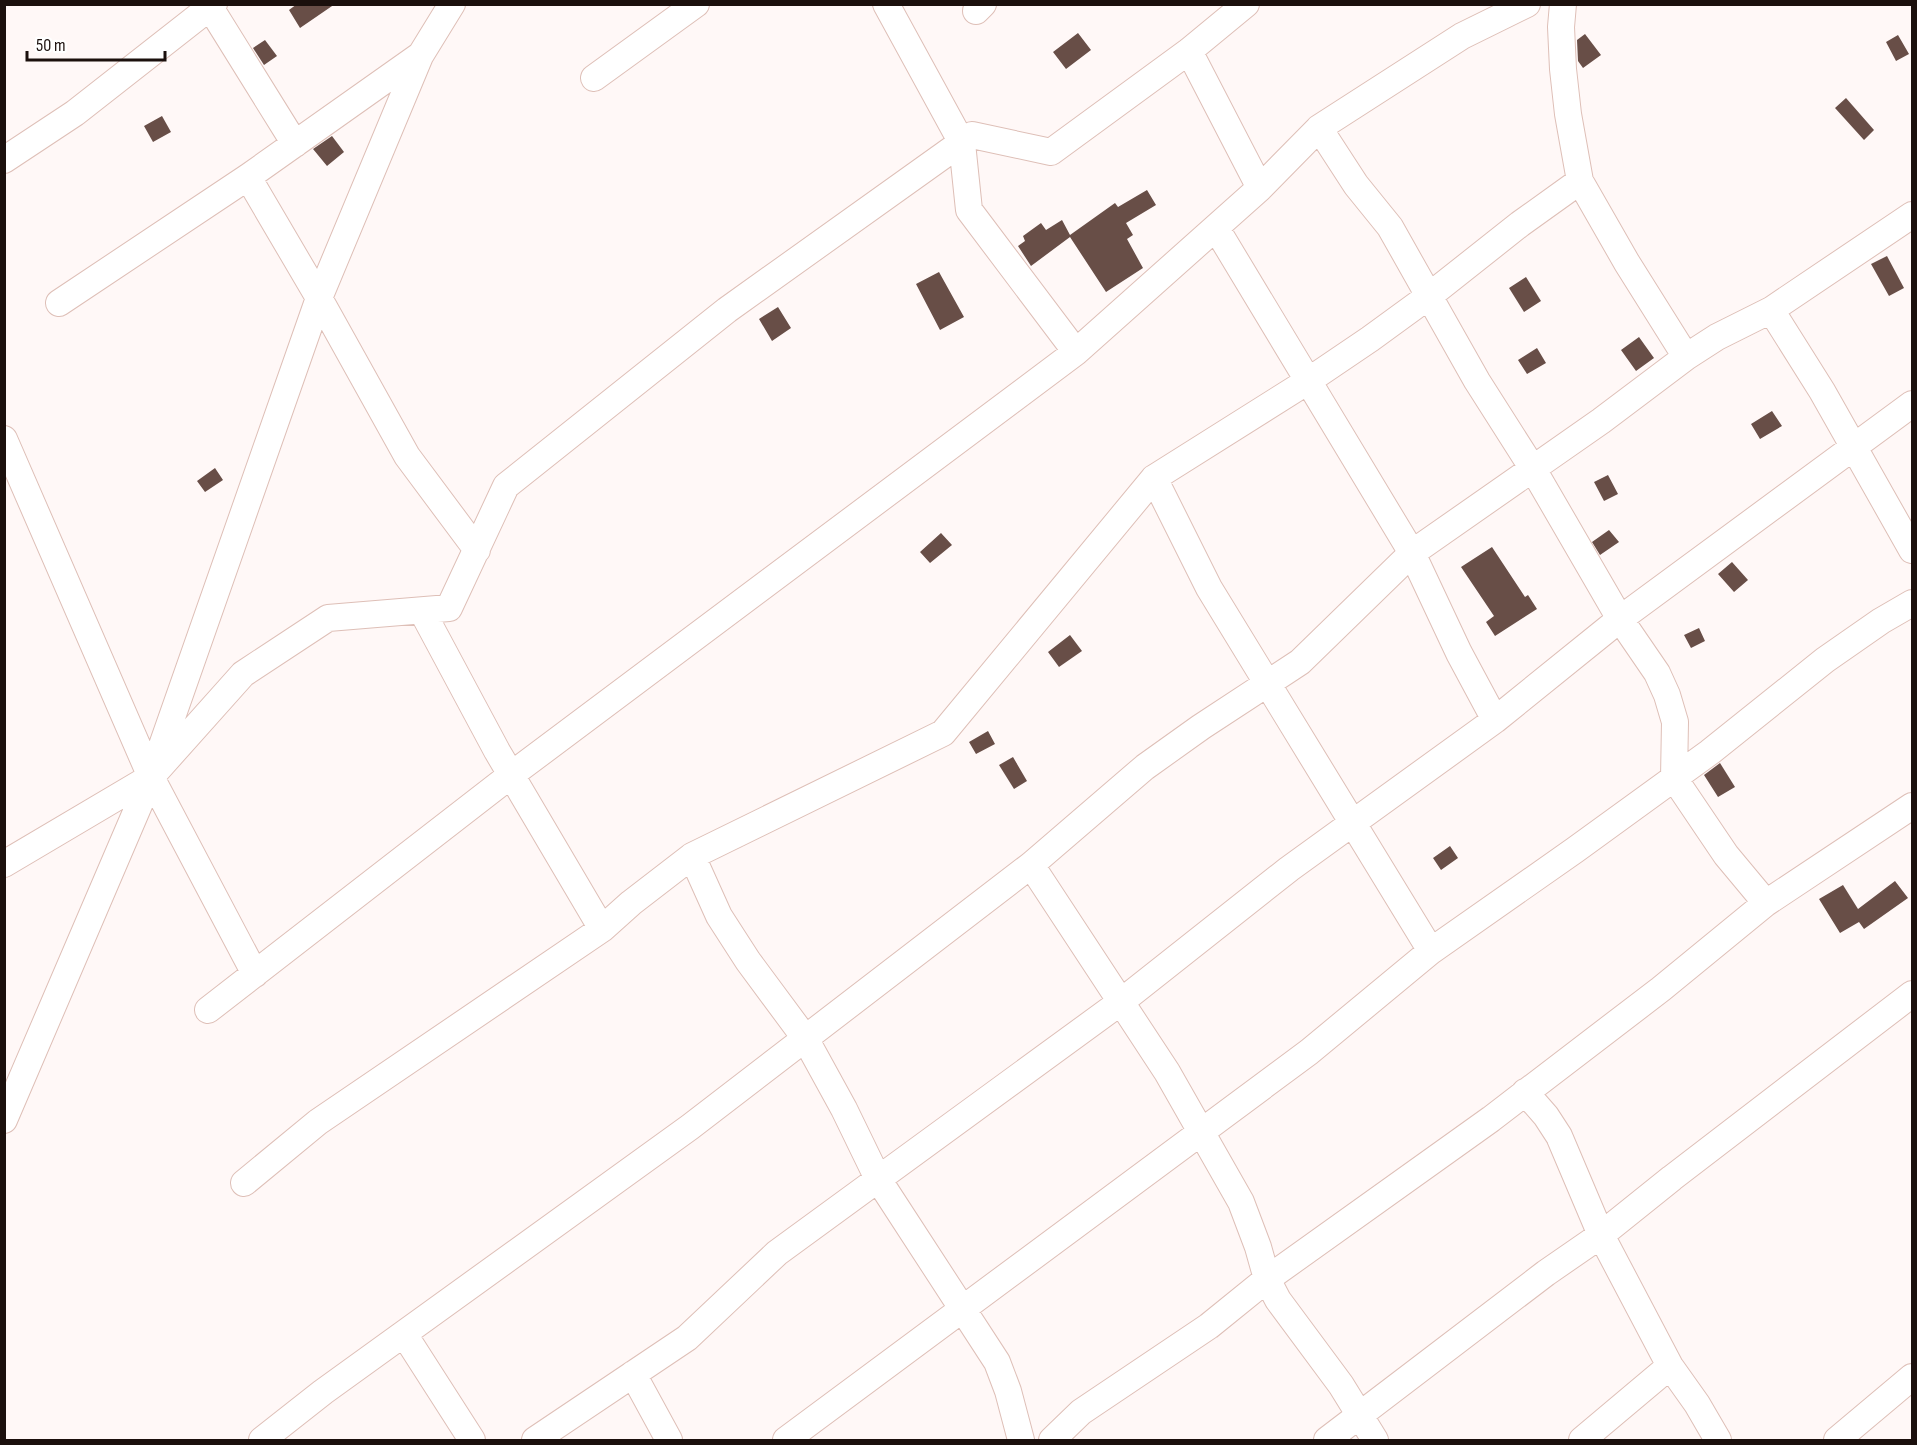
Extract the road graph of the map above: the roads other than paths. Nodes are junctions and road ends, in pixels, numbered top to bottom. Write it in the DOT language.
graph roads {
  1 [pos="452,4"];
  2 [pos="696,4"];
  3 [pos="886,4"];
  4 [pos="1246,4"];
  5 [pos="1527,4"];
  6 [pos="1563,4"];
  7 [pos="210,6"];
  8 [pos="1221,13"];
  9 [pos="1190,51"];
  10 [pos="420,56"];
  11 [pos="594,78"];
  12 [pos="1319,128"];
  13 [pos="962,143"];
  14 [pos="295,144"];
  15 [pos="4,160"];
  16 [pos="248,177"];
  17 [pos="1580,181"];
  18 [pos="1260,188"];
  19 [pos="1912,215"];
  20 [pos="1215,228"];
  21 [pos="1429,297"];
  22 [pos="319,298"];
  23 [pos="59,303"];
  24 [pos="1771,310"];
  25 [pos="1076,352"];
  26 [pos="1686,357"];
  27 [pos="1308,381"];
  28 [pos="1912,404"];
  29 [pos="4,439"];
  30 [pos="1855,447"];
  31 [pos="1533,470"];
  32 [pos="1154,478"];
  33 [pos="477,550"];
  34 [pos="1912,550"];
  35 [pos="1412,553"];
  36 [pos="1912,603"];
  37 [pos="422,611"];
  38 [pos="1620,620"];
  39 [pos="1268,683"];
  40 [pos="1495,720"];
  41 [pos="511,775"];
  42 [pos="151,777"];
  43 [pos="1674,778"];
  44 [pos="1912,806"];
  45 [pos="1353,823"];
  46 [pos="692,856"];
  47 [pos="4,864"];
  48 [pos="1031,865"];
  49 [pos="1766,903"];
  50 [pos="602,929"];
  51 [pos="1431,951"];
  52 [pos="255,974"];
  53 [pos="1912,994"];
  54 [pos="1122,1001"];
  55 [pos="208,1010"];
  56 [pos="805,1038"];
  57 [pos="1525,1092"];
  58 [pos="4,1120"];
  59 [pos="1202,1131"];
  60 [pos="878,1179"];
  61 [pos="244,1183"];
  62 [pos="1601,1235"];
  63 [pos="1267,1279"];
  64 [pos="962,1309"];
  65 [pos="404,1334"];
  66 [pos="1670,1366"];
  67 [pos="633,1374"];
  68 [pos="1912,1377"];
  69 [pos="1360,1416"];
  70 [pos="262,1440"];
  71 [pos="472,1440"];
  72 [pos="535,1440"];
  73 [pos="669,1440"];
  74 [pos="786,1440"];
  75 [pos="1022,1440"];
  76 [pos="1052,1440"];
  77 [pos="1327,1440"];
  78 [pos="1375,1440"];
  79 [pos="1582,1440"];
  80 [pos="1718,1440"];
  81 [pos="1837,1440"];
  1 -- 10 [label="street"];
  2 -- 11 [label="street"];
  3 -- 13 [label="street"];
  4 -- 8 [label="street"];
  5 -- 12 [label="street"];
  6 -- 17 [label="street"];
  7 -- 14 [label="street"];
  7 -- 15 [label="street"];
  8 -- 9 [label="street"];
  9 -- 13 [label="street"];
  9 -- 18 [label="street"];
  10 -- 14 [label="street"];
  10 -- 22 [label="street"];
  12 -- 18 [label="street"];
  12 -- 21 [label="street"];
  13 -- 25 [label="street"];
  13 -- 33 [label="street"];
  14 -- 16 [label="street"];
  16 -- 22 [label="street"];
  16 -- 23 [label="street"];
  17 -- 21 [label="street"];
  17 -- 26 [label="street"];
  18 -- 20 [label="street"];
  19 -- 24 [label="street"];
  20 -- 25 [label="street"];
  20 -- 27 [label="street"];
  21 -- 27 [label="street"];
  21 -- 31 [label="street"];
  22 -- 33 [label="street"];
  22 -- 42 [label="street"];
  24 -- 26 [label="street"];
  24 -- 30 [label="street"];
  25 -- 41 [label="street"];
  26 -- 31 [label="street"];
  27 -- 32 [label="street"];
  27 -- 35 [label="street"];
  28 -- 30 [label="street"];
  29 -- 42 [label="street"];
  30 -- 34 [label="street"];
  30 -- 38 [label="street"];
  31 -- 35 [label="street"];
  31 -- 38 [label="street"];
  32 -- 39 [label="street"];
  32 -- 46 [label="street"];
  33 -- 37 [label="street"];
  35 -- 39 [label="street"];
  35 -- 40 [label="street"];
  36 -- 43 [label="street"];
  37 -- 41 [label="street"];
  37 -- 42 [label="street"];
  38 -- 40 [label="street"];
  38 -- 43 [label="street"];
  39 -- 45 [label="street"];
  39 -- 48 [label="street"];
  40 -- 45 [label="street"];
  41 -- 50 [label="street"];
  41 -- 52 [label="street"];
  42 -- 47 [label="street"];
  42 -- 52 [label="street"];
  42 -- 58 [label="street"];
  43 -- 49 [label="street"];
  43 -- 51 [label="street"];
  44 -- 49 [label="street"];
  45 -- 51 [label="street"];
  45 -- 54 [label="street"];
  46 -- 50 [label="street"];
  46 -- 56 [label="street"];
  48 -- 54 [label="street"];
  48 -- 56 [label="street"];
  49 -- 57 [label="street"];
  50 -- 61 [label="street"];
  51 -- 59 [label="street"];
  52 -- 55 [label="street"];
  53 -- 62 [label="street"];
  54 -- 59 [label="street"];
  54 -- 60 [label="street"];
  56 -- 60 [label="street"];
  56 -- 65 [label="street"];
  57 -- 62 [label="street"];
  57 -- 63 [label="street"];
  59 -- 63 [label="street"];
  59 -- 64 [label="street"];
  60 -- 64 [label="street"];
  60 -- 67 [label="street"];
  62 -- 66 [label="street"];
  62 -- 69 [label="street"];
  63 -- 69 [label="street"];
  63 -- 76 [label="street"];
  64 -- 74 [label="street"];
  64 -- 75 [label="street"];
  65 -- 70 [label="street"];
  65 -- 71 [label="street"];
  66 -- 79 [label="street"];
  66 -- 80 [label="street"];
  67 -- 72 [label="street"];
  67 -- 73 [label="street"];
  68 -- 81 [label="street"];
  69 -- 77 [label="street"];
  69 -- 78 [label="street"];
}
